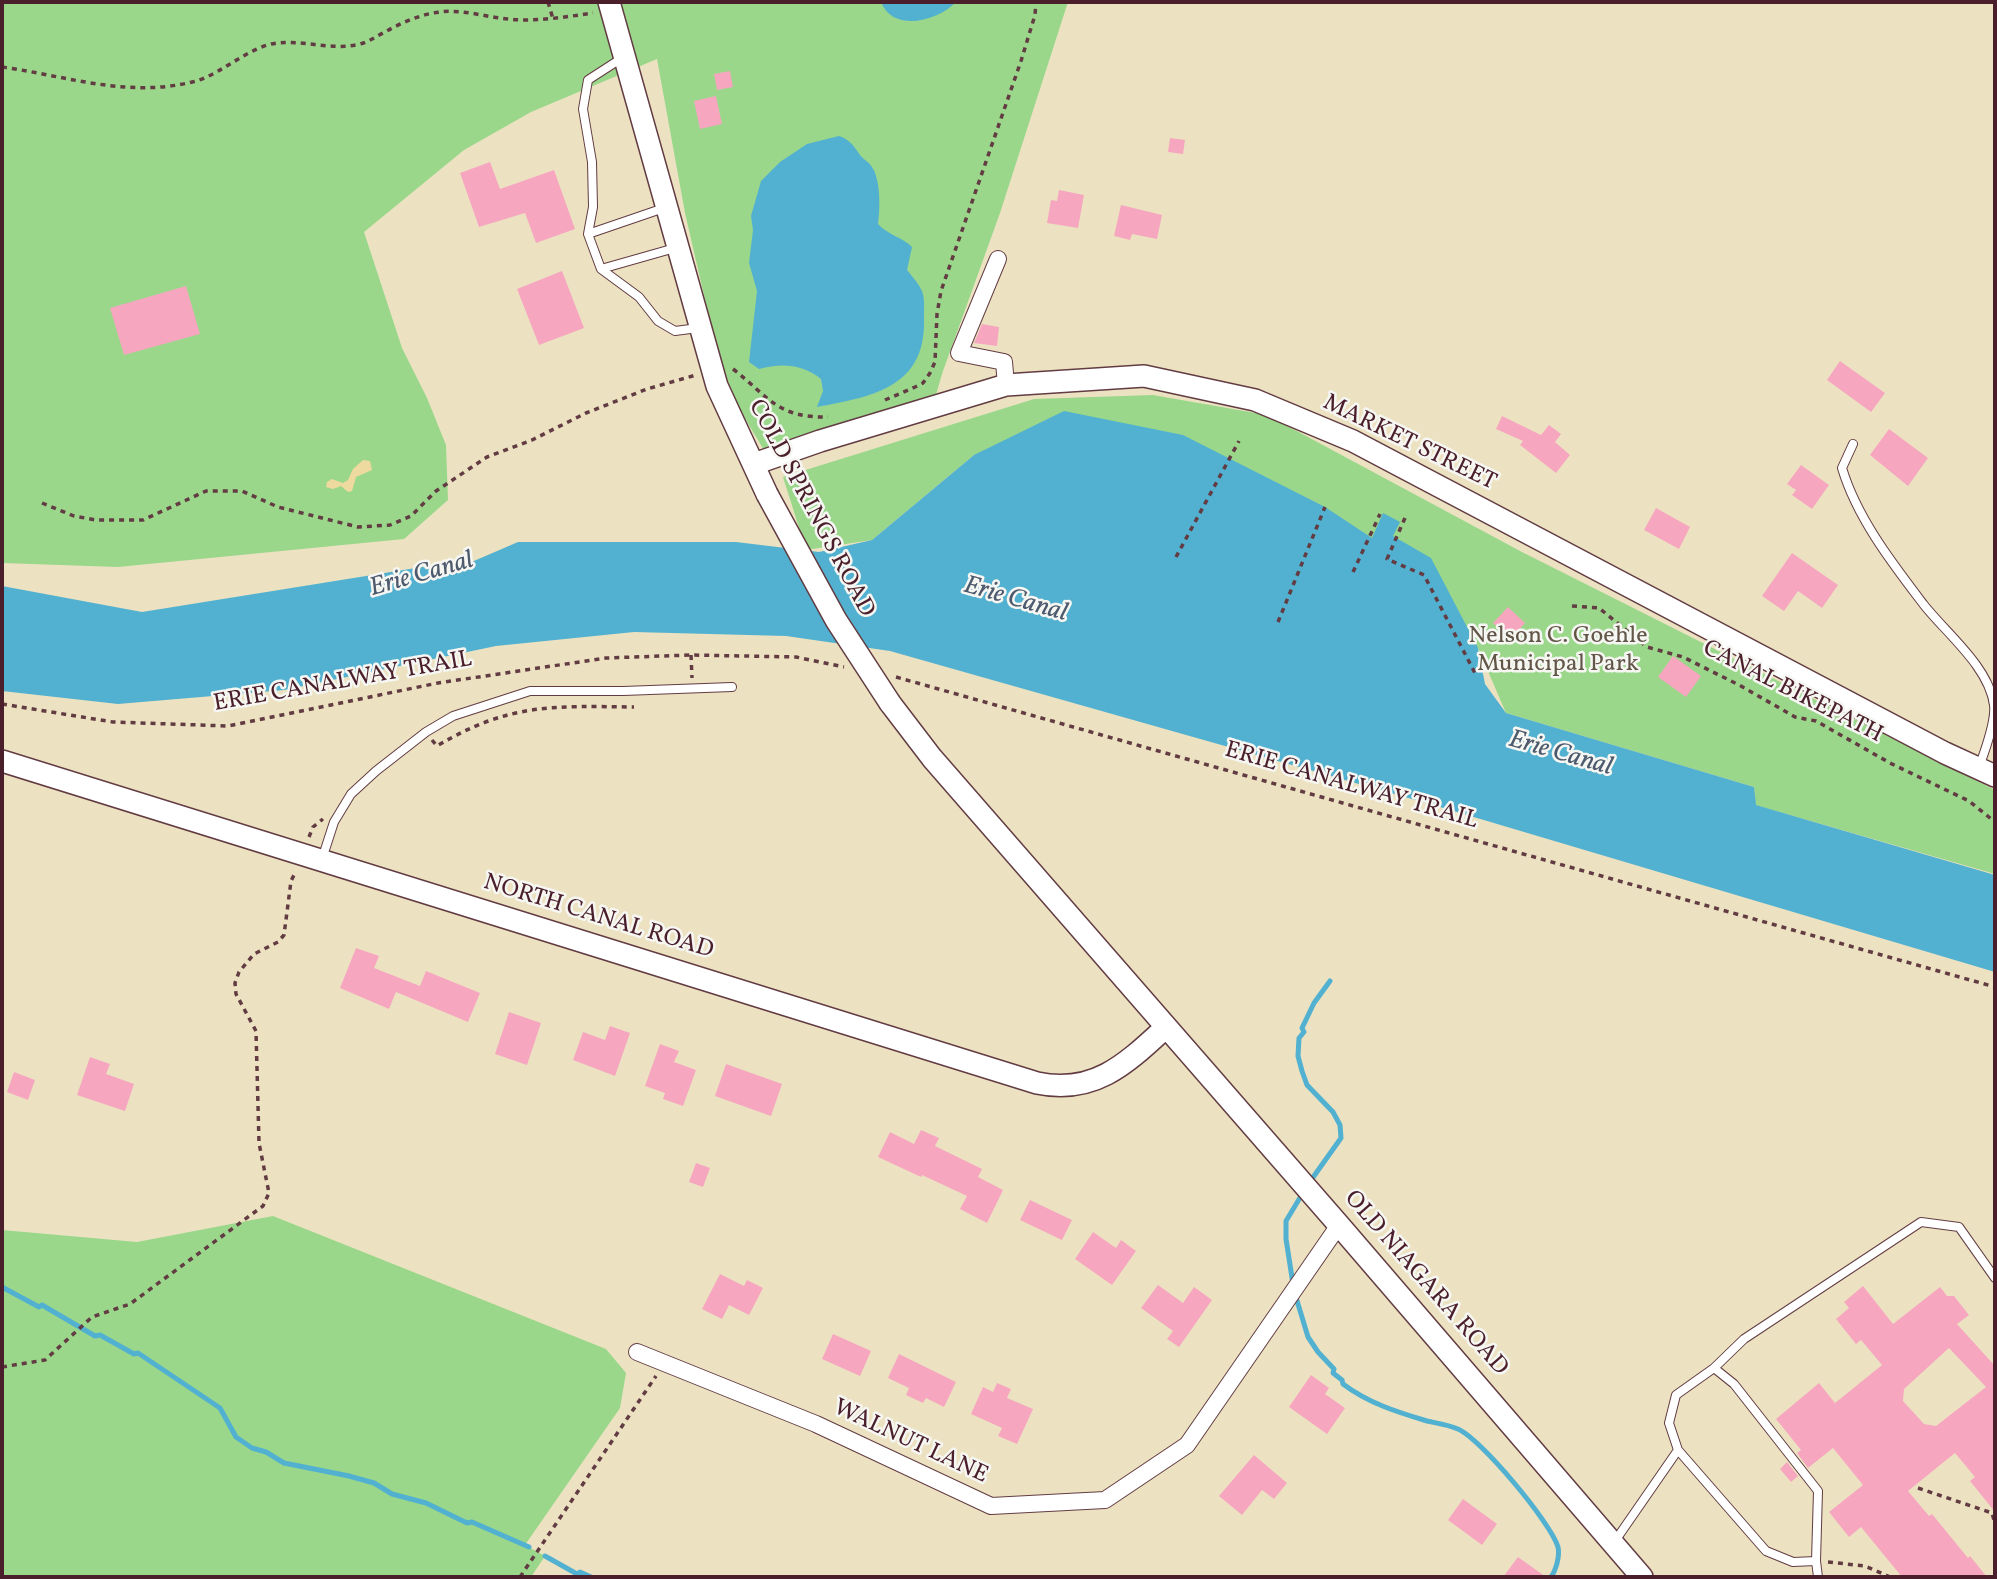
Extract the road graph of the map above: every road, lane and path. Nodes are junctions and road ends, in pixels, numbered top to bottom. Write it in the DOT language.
graph roads {
  1 [pos="548,2"];
  2 [pos="609,2"];
  3 [pos="1036,2"];
  4 [pos="625,57"];
  5 [pos="2,67"];
  6 [pos="667,207"];
  7 [pos="588,234"];
  8 [pos="678,247"];
  9 [pos="998,259"];
  10 [pos="601,269"];
  11 [pos="701,328"];
  12 [pos="727,366"];
  13 [pos="701,373"];
  14 [pos="1006,386"];
  15 [pos="878,404"];
  16 [pos="833,417"];
  17 [pos="1238,441"];
  18 [pos="1853,444"];
  19 [pos="754,464"];
  20 [pos="42,503"];
  21 [pos="1325,507"];
  22 [pos="1380,514"];
  23 [pos="1405,518"];
  24 [pos="1176,557"];
  25 [pos="1353,572"];
  26 [pos="1572,606"];
  27 [pos="1278,622"];
  28 [pos="691,656"];
  29 [pos="845,667"];
  30 [pos="1476,675"];
  31 [pos="894,677"];
  32 [pos="732,687"];
  33 [pos="692,688"];
  34 [pos="2,704"];
  35 [pos="634,707"];
  36 [pos="426,732"];
  37 [pos="2,761"];
  38 [pos="1987,772"];
  39 [pos="328,810"];
  40 [pos="1995,822"];
  41 [pos="312,856"];
  42 [pos="291,881"];
  43 [pos="1995,988"];
  44 [pos="1165,1028"];
  45 [pos="1339,1225"];
  46 [pos="1995,1278"];
  47 [pos="637,1352"];
  48 [pos="665,1363"];
  49 [pos="2,1367"];
  50 [pos="1714,1368"];
  51 [pos="1678,1450"];
  52 [pos="1918,1489"];
  53 [pos="1995,1524"];
  54 [pos="1613,1544"];
  55 [pos="1816,1561"];
  56 [pos="520,1577"];
  57 [pos="1642,1577"];
  58 [pos="1818,1577"];
  59 [pos="1890,1577"];
  1 -- 5 [label="path"];
  2 -- 4 [label="street, COLD SPRINGS ROAD"];
  3 -- 15 [label="path"];
  4 -- 6 [label="street, COLD SPRINGS ROAD"];
  4 -- 7 [label="lane"];
  6 -- 7 [label="lane"];
  6 -- 8 [label="street, COLD SPRINGS ROAD"];
  7 -- 10 [label="lane"];
  8 -- 10 [label="lane"];
  8 -- 11 [label="street, COLD SPRINGS ROAD"];
  9 -- 14 [label="street"];
  10 -- 11 [label="lane"];
  11 -- 19 [label="street, COLD SPRINGS ROAD"];
  12 -- 16 [label="path"];
  13 -- 20 [label="path"];
  14 -- 19 [label="street, MARKET STREET"];
  14 -- 38 [label="street, MARKET STREET"];
  17 -- 24 [label="path"];
  18 -- 38 [label="lane"];
  19 -- 44 [label="street, COLD SPRINGS ROAD, bridge"];
  21 -- 27 [label="path"];
  22 -- 25 [label="path"];
  23 -- 30 [label="path"];
  26 -- 40 [label="path, CANAL BIKEPATH"];
  28 -- 29 [label="path, ERIE CANALWAY TRAIL"];
  28 -- 33 [label="path"];
  28 -- 34 [label="path, ERIE CANALWAY TRAIL"];
  31 -- 43 [label="path, ERIE CANALWAY TRAIL"];
  32 -- 33 [label="lane"];
  33 -- 36 [label="lane"];
  35 -- 36 [label="path"];
  36 -- 41 [label="lane"];
  37 -- 41 [label="street, NORTH CANAL ROAD"];
  39 -- 41 [label="path"];
  41 -- 44 [label="street, NORTH CANAL ROAD"];
  42 -- 49 [label="path"];
  44 -- 45 [label="street, OLD NIAGARA ROAD"];
  45 -- 48 [label="street, WALNUT LANE"];
  45 -- 54 [label="street, OLD NIAGARA ROAD"];
  46 -- 50 [label="lane"];
  47 -- 48 [label="street, WALNUT LANE"];
  48 -- 56 [label="path"];
  50 -- 51 [label="lane"];
  50 -- 55 [label="lane"];
  51 -- 54 [label="lane"];
  51 -- 55 [label="lane"];
  52 -- 53 [label="path"];
  54 -- 57 [label="street, OLD NIAGARA ROAD"];
  55 -- 58 [label="lane"];
  55 -- 59 [label="path"];
}
